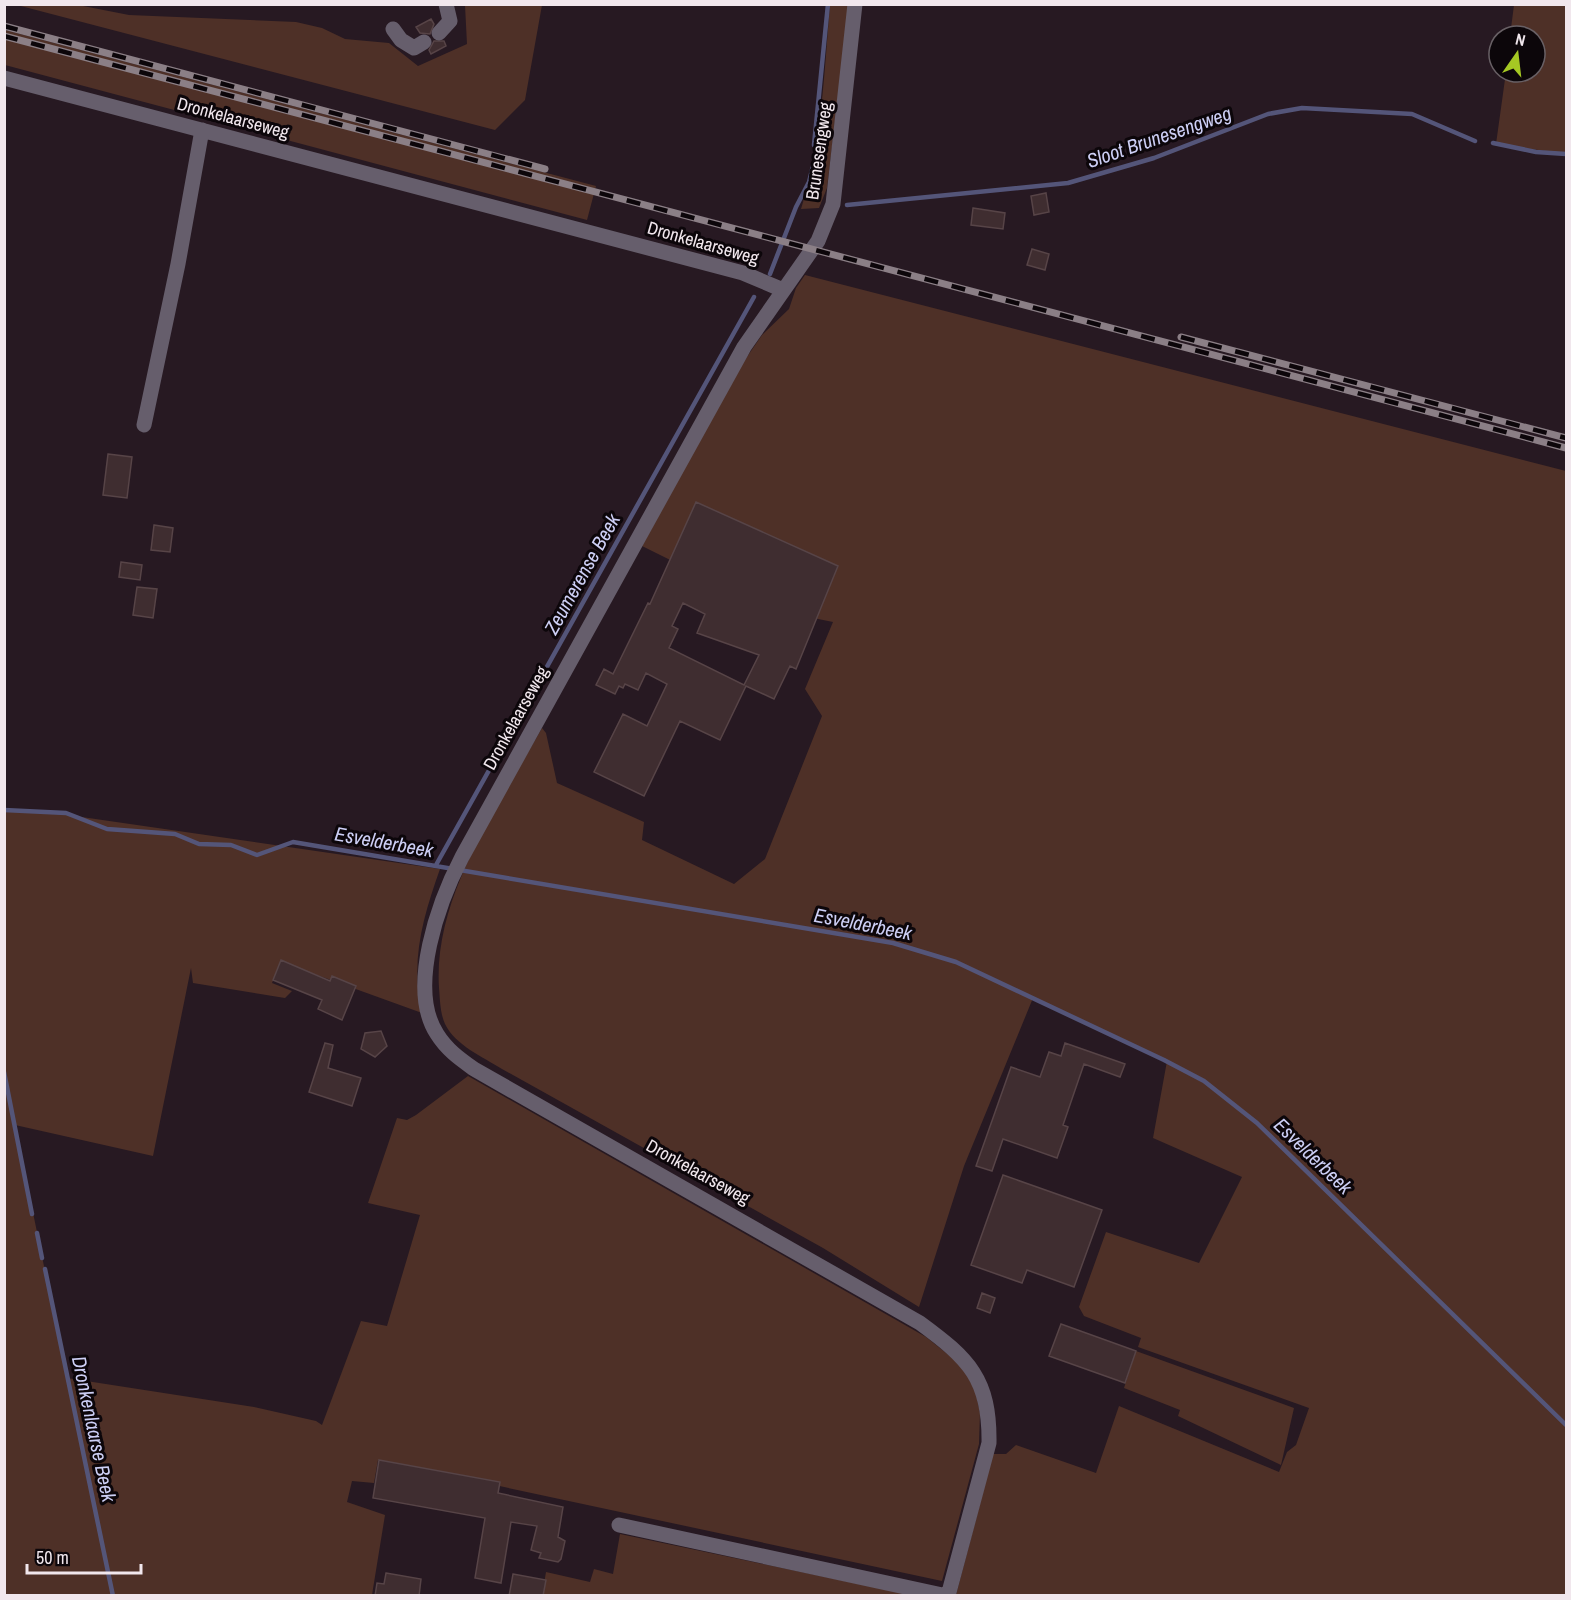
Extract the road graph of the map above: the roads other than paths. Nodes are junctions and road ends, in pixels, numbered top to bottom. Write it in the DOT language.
graph roads {
  1 [pos="446,4"];
  2 [pos="855,4"];
  3 [pos="393,29"];
  4 [pos="439,33"];
  5 [pos="424,42"];
  6 [pos="4,78"];
  7 [pos="202,130"];
  8 [pos="783,290"];
  9 [pos="144,425"];
  10 [pos="619,1525"];
  11 [pos="948,1596"];
  1 -- 4 [label="street"];
  2 -- 8 [label="street, Brunesengweg"];
  3 -- 5 [label="street"];
  6 -- 7 [label="street, Dronkelaarseweg"];
  7 -- 8 [label="street, Dronkelaarseweg"];
  7 -- 9 [label="street"];
  8 -- 11 [label="street, Dronkelaarseweg"];
  10 -- 11 [label="street"];
}
